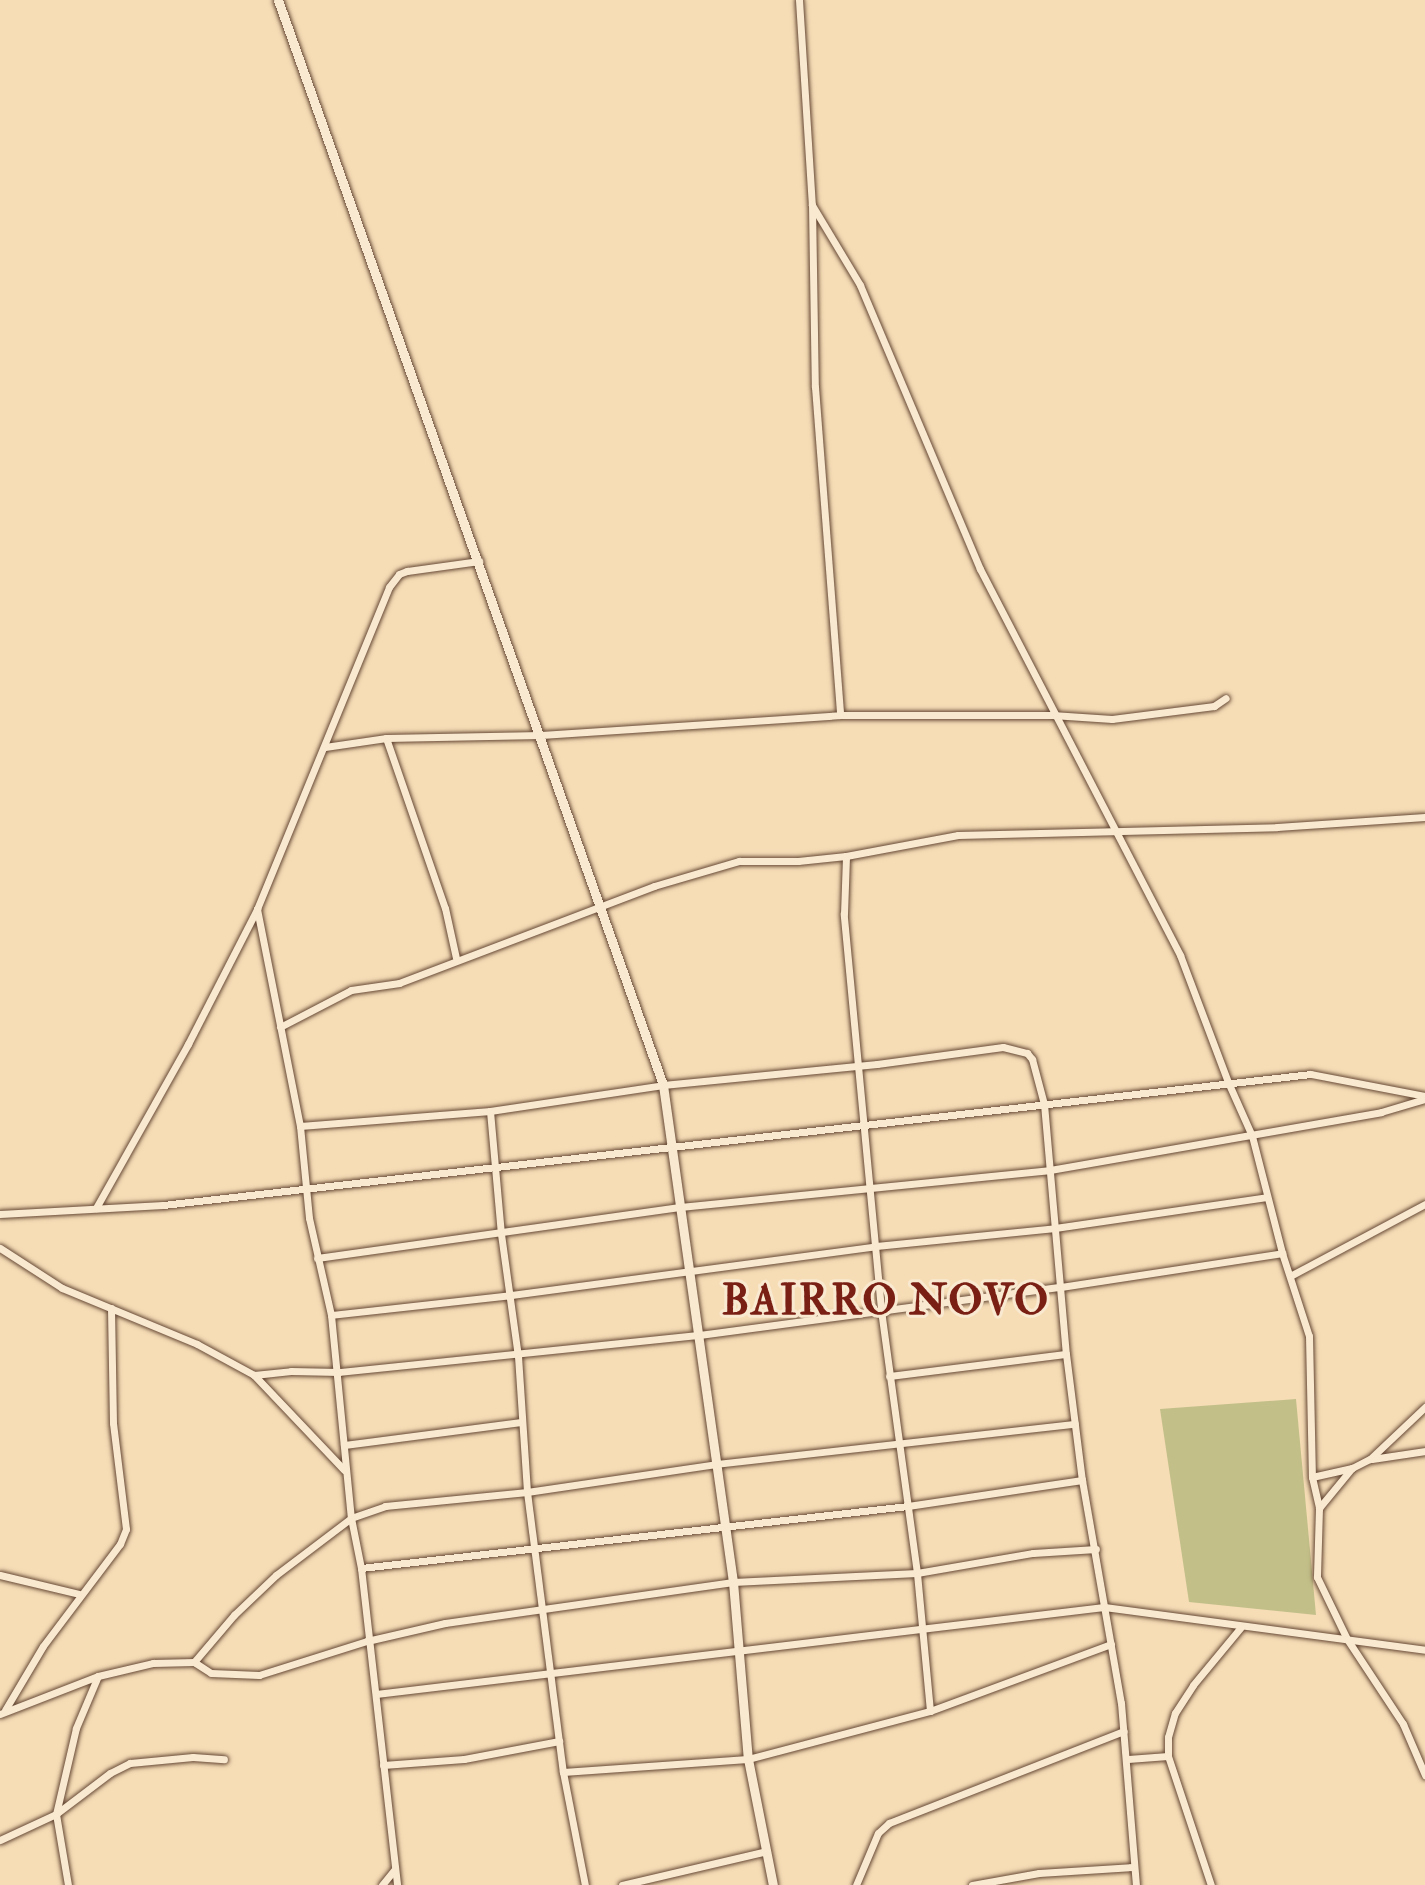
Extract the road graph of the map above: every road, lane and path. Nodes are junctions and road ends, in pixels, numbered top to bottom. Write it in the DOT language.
graph roads {
  1 [pos="278,0"];
  2 [pos="799,0"];
  3 [pos="812,205"];
  4 [pos="479,561"];
  5 [pos="1226,698"];
  6 [pos="840,715"];
  7 [pos="1052,715"];
  8 [pos="541,735"];
  9 [pos="386,738"];
  10 [pos="325,747"];
  11 [pos="1425,817"];
  12 [pos="1118,830"];
  13 [pos="846,856"];
  14 [pos="600,907"];
  15 [pos="257,909"];
  16 [pos="456,958"];
  17 [pos="280,1027"];
  18 [pos="861,1065"];
  19 [pos="1228,1082"];
  20 [pos="663,1085"];
  21 [pos="1425,1097"];
  22 [pos="1044,1104"];
  23 [pos="490,1111"];
  24 [pos="867,1125"];
  25 [pos="300,1126"];
  26 [pos="1252,1136"];
  27 [pos="673,1144"];
  28 [pos="494,1169"];
  29 [pos="1050,1170"];
  30 [pos="871,1186"];
  31 [pos="305,1188"];
  32 [pos="1267,1197"];
  33 [pos="1425,1204"];
  34 [pos="681,1207"];
  35 [pos="96,1208"];
  36 [pos="0,1214"];
  37 [pos="1055,1228"];
  38 [pos="501,1234"];
  39 [pos="876,1246"];
  40 [pos="0,1248"];
  41 [pos="1282,1253"];
  42 [pos="317,1258"];
  43 [pos="691,1271"];
  44 [pos="1292,1275"];
  45 [pos="1061,1287"];
  46 [pos="511,1295"];
  47 [pos="111,1308"];
  48 [pos="881,1309"];
  49 [pos="331,1315"];
  50 [pos="699,1335"];
  51 [pos="1066,1354"];
  52 [pos="518,1356"];
  53 [pos="339,1372"];
  54 [pos="254,1375"];
  55 [pos="889,1376"];
  56 [pos="1425,1407"];
  57 [pos="522,1422"];
  58 [pos="1075,1424"];
  59 [pos="344,1445"];
  60 [pos="898,1446"];
  61 [pos="1425,1451"];
  62 [pos="1370,1459"];
  63 [pos="716,1464"];
  64 [pos="1352,1468"];
  65 [pos="345,1471"];
  66 [pos="1312,1477"];
  67 [pos="1082,1480"];
  68 [pos="527,1492"];
  69 [pos="908,1506"];
  70 [pos="1319,1508"];
  71 [pos="351,1518"];
  72 [pos="725,1525"];
  73 [pos="535,1549"];
  74 [pos="1096,1549"];
  75 [pos="361,1568"];
  76 [pos="917,1573"];
  77 [pos="0,1575"];
  78 [pos="733,1582"];
  79 [pos="79,1594"];
  80 [pos="1104,1607"];
  81 [pos="544,1611"];
  82 [pos="1241,1627"];
  83 [pos="922,1629"];
  84 [pos="1347,1639"];
  85 [pos="367,1641"];
  86 [pos="1111,1644"];
  87 [pos="1425,1650"];
  88 [pos="739,1652"];
  89 [pos="194,1662"];
  90 [pos="549,1673"];
  91 [pos="98,1676"];
  92 [pos="376,1694"];
  93 [pos="930,1711"];
  94 [pos="3,1712"];
  95 [pos="1124,1731"];
  96 [pos="559,1741"];
  97 [pos="1168,1756"];
  98 [pos="224,1759"];
  99 [pos="748,1759"];
  100 [pos="1128,1759"];
  101 [pos="383,1765"];
  102 [pos="563,1772"];
  103 [pos="1425,1775"];
  104 [pos="56,1814"];
  105 [pos="0,1840"];
  106 [pos="767,1851"];
  107 [pos="1133,1867"];
  108 [pos="394,1870"];
  109 [pos="68,1885"];
  110 [pos="382,1885"];
  111 [pos="397,1885"];
  112 [pos="585,1885"];
  113 [pos="622,1885"];
  114 [pos="773,1885"];
  115 [pos="856,1885"];
  116 [pos="972,1885"];
  117 [pos="1136,1885"];
  118 [pos="1211,1885"];
  1 -- 4 [label="street"];
  2 -- 3 [label="street"];
  3 -- 6 [label="street"];
  3 -- 7 [label="street"];
  4 -- 8 [label="street"];
  4 -- 10 [label="street"];
  5 -- 7 [label="street"];
  6 -- 7 [label="street"];
  6 -- 8 [label="street"];
  7 -- 12 [label="street"];
  8 -- 9 [label="street"];
  8 -- 14 [label="street"];
  9 -- 10 [label="street"];
  9 -- 16 [label="street"];
  10 -- 15 [label="street"];
  11 -- 12 [label="street"];
  12 -- 13 [label="street"];
  12 -- 19 [label="street"];
  13 -- 14 [label="street"];
  13 -- 18 [label="street"];
  14 -- 16 [label="street"];
  14 -- 20 [label="street"];
  15 -- 17 [label="street"];
  15 -- 35 [label="street"];
  16 -- 17 [label="street"];
  17 -- 25 [label="street"];
  18 -- 20 [label="street"];
  18 -- 22 [label="street"];
  18 -- 24 [label="street"];
  19 -- 21 [label="street"];
  19 -- 22 [label="street"];
  19 -- 26 [label="street"];
  20 -- 23 [label="street"];
  20 -- 27 [label="street"];
  21 -- 26 [label="street"];
  22 -- 24 [label="street"];
  22 -- 29 [label="street"];
  23 -- 25 [label="street"];
  23 -- 28 [label="street"];
  24 -- 27 [label="street"];
  24 -- 30 [label="street"];
  25 -- 31 [label="street"];
  26 -- 29 [label="street"];
  26 -- 32 [label="street"];
  27 -- 28 [label="street"];
  27 -- 34 [label="street"];
  28 -- 31 [label="street"];
  28 -- 38 [label="street"];
  29 -- 30 [label="street"];
  29 -- 37 [label="street"];
  30 -- 34 [label="street"];
  30 -- 39 [label="street"];
  31 -- 35 [label="street"];
  31 -- 42 [label="street"];
  32 -- 37 [label="street"];
  32 -- 41 [label="street"];
  33 -- 44 [label="street"];
  34 -- 38 [label="street"];
  34 -- 43 [label="street"];
  35 -- 36 [label="street"];
  37 -- 39 [label="street"];
  37 -- 45 [label="street"];
  38 -- 42 [label="street"];
  38 -- 46 [label="street"];
  39 -- 43 [label="street"];
  39 -- 48 [label="street"];
  40 -- 47 [label="street"];
  41 -- 44 [label="street"];
  41 -- 45 [label="street"];
  42 -- 49 [label="street"];
  43 -- 46 [label="street"];
  43 -- 50 [label="street"];
  44 -- 66 [label="street"];
  45 -- 48 [label="street"];
  45 -- 51 [label="street"];
  46 -- 49 [label="street"];
  46 -- 52 [label="street"];
  47 -- 54 [label="street"];
  47 -- 79 [label="street"];
  48 -- 50 [label="street"];
  48 -- 55 [label="street"];
  49 -- 53 [label="street"];
  50 -- 52 [label="street"];
  50 -- 63 [label="street"];
  51 -- 55 [label="street"];
  51 -- 58 [label="street"];
  52 -- 53 [label="street"];
  52 -- 57 [label="street"];
  53 -- 54 [label="street"];
  53 -- 59 [label="street"];
  54 -- 65 [label="street"];
  55 -- 60 [label="street"];
  56 -- 62 [label="street"];
  57 -- 59 [label="street"];
  57 -- 68 [label="street"];
  58 -- 60 [label="street"];
  58 -- 67 [label="street"];
  59 -- 65 [label="street"];
  60 -- 63 [label="street"];
  60 -- 69 [label="street"];
  61 -- 62 [label="street"];
  62 -- 64 [label="street"];
  63 -- 68 [label="street"];
  63 -- 72 [label="street"];
  64 -- 66 [label="street"];
  64 -- 70 [label="street"];
  65 -- 71 [label="street"];
  66 -- 70 [label="street"];
  67 -- 69 [label="street"];
  67 -- 74 [label="street"];
  68 -- 71 [label="street"];
  68 -- 73 [label="street"];
  69 -- 72 [label="street"];
  69 -- 76 [label="street"];
  70 -- 84 [label="street"];
  71 -- 75 [label="street"];
  71 -- 89 [label="street"];
  72 -- 73 [label="street"];
  72 -- 78 [label="street"];
  73 -- 75 [label="street"];
  73 -- 81 [label="street"];
  74 -- 76 [label="street"];
  74 -- 80 [label="street"];
  75 -- 85 [label="street"];
  76 -- 78 [label="street"];
  76 -- 83 [label="street"];
  77 -- 79 [label="street"];
  78 -- 81 [label="street"];
  78 -- 88 [label="street"];
  79 -- 94 [label="street"];
  80 -- 82 [label="street"];
  80 -- 83 [label="street"];
  80 -- 86 [label="street"];
  81 -- 85 [label="street"];
  81 -- 90 [label="street"];
  82 -- 84 [label="street"];
  82 -- 97 [label="street"];
  83 -- 88 [label="street"];
  83 -- 93 [label="street"];
  84 -- 87 [label="street"];
  84 -- 103 [label="street"];
  85 -- 89 [label="street"];
  85 -- 92 [label="street"];
  86 -- 93 [label="street"];
  86 -- 95 [label="street"];
  88 -- 90 [label="street"];
  88 -- 99 [label="street"];
  89 -- 91 [label="street"];
  90 -- 92 [label="street"];
  90 -- 96 [label="street"];
  91 -- 94 [label="street"];
  91 -- 104 [label="street"];
  92 -- 101 [label="street"];
  93 -- 99 [label="street"];
  95 -- 100 [label="street"];
  95 -- 115 [label="street"];
  96 -- 101 [label="street"];
  96 -- 102 [label="street"];
  97 -- 100 [label="street"];
  97 -- 118 [label="street"];
  98 -- 104 [label="street"];
  99 -- 102 [label="street"];
  99 -- 106 [label="street"];
  100 -- 107 [label="street"];
  101 -- 108 [label="street"];
  102 -- 112 [label="street"];
  104 -- 105 [label="street"];
  104 -- 109 [label="street"];
  106 -- 113 [label="street"];
  106 -- 114 [label="street"];
  107 -- 116 [label="street"];
  107 -- 117 [label="street"];
  108 -- 110 [label="street"];
  108 -- 111 [label="street"];
}
